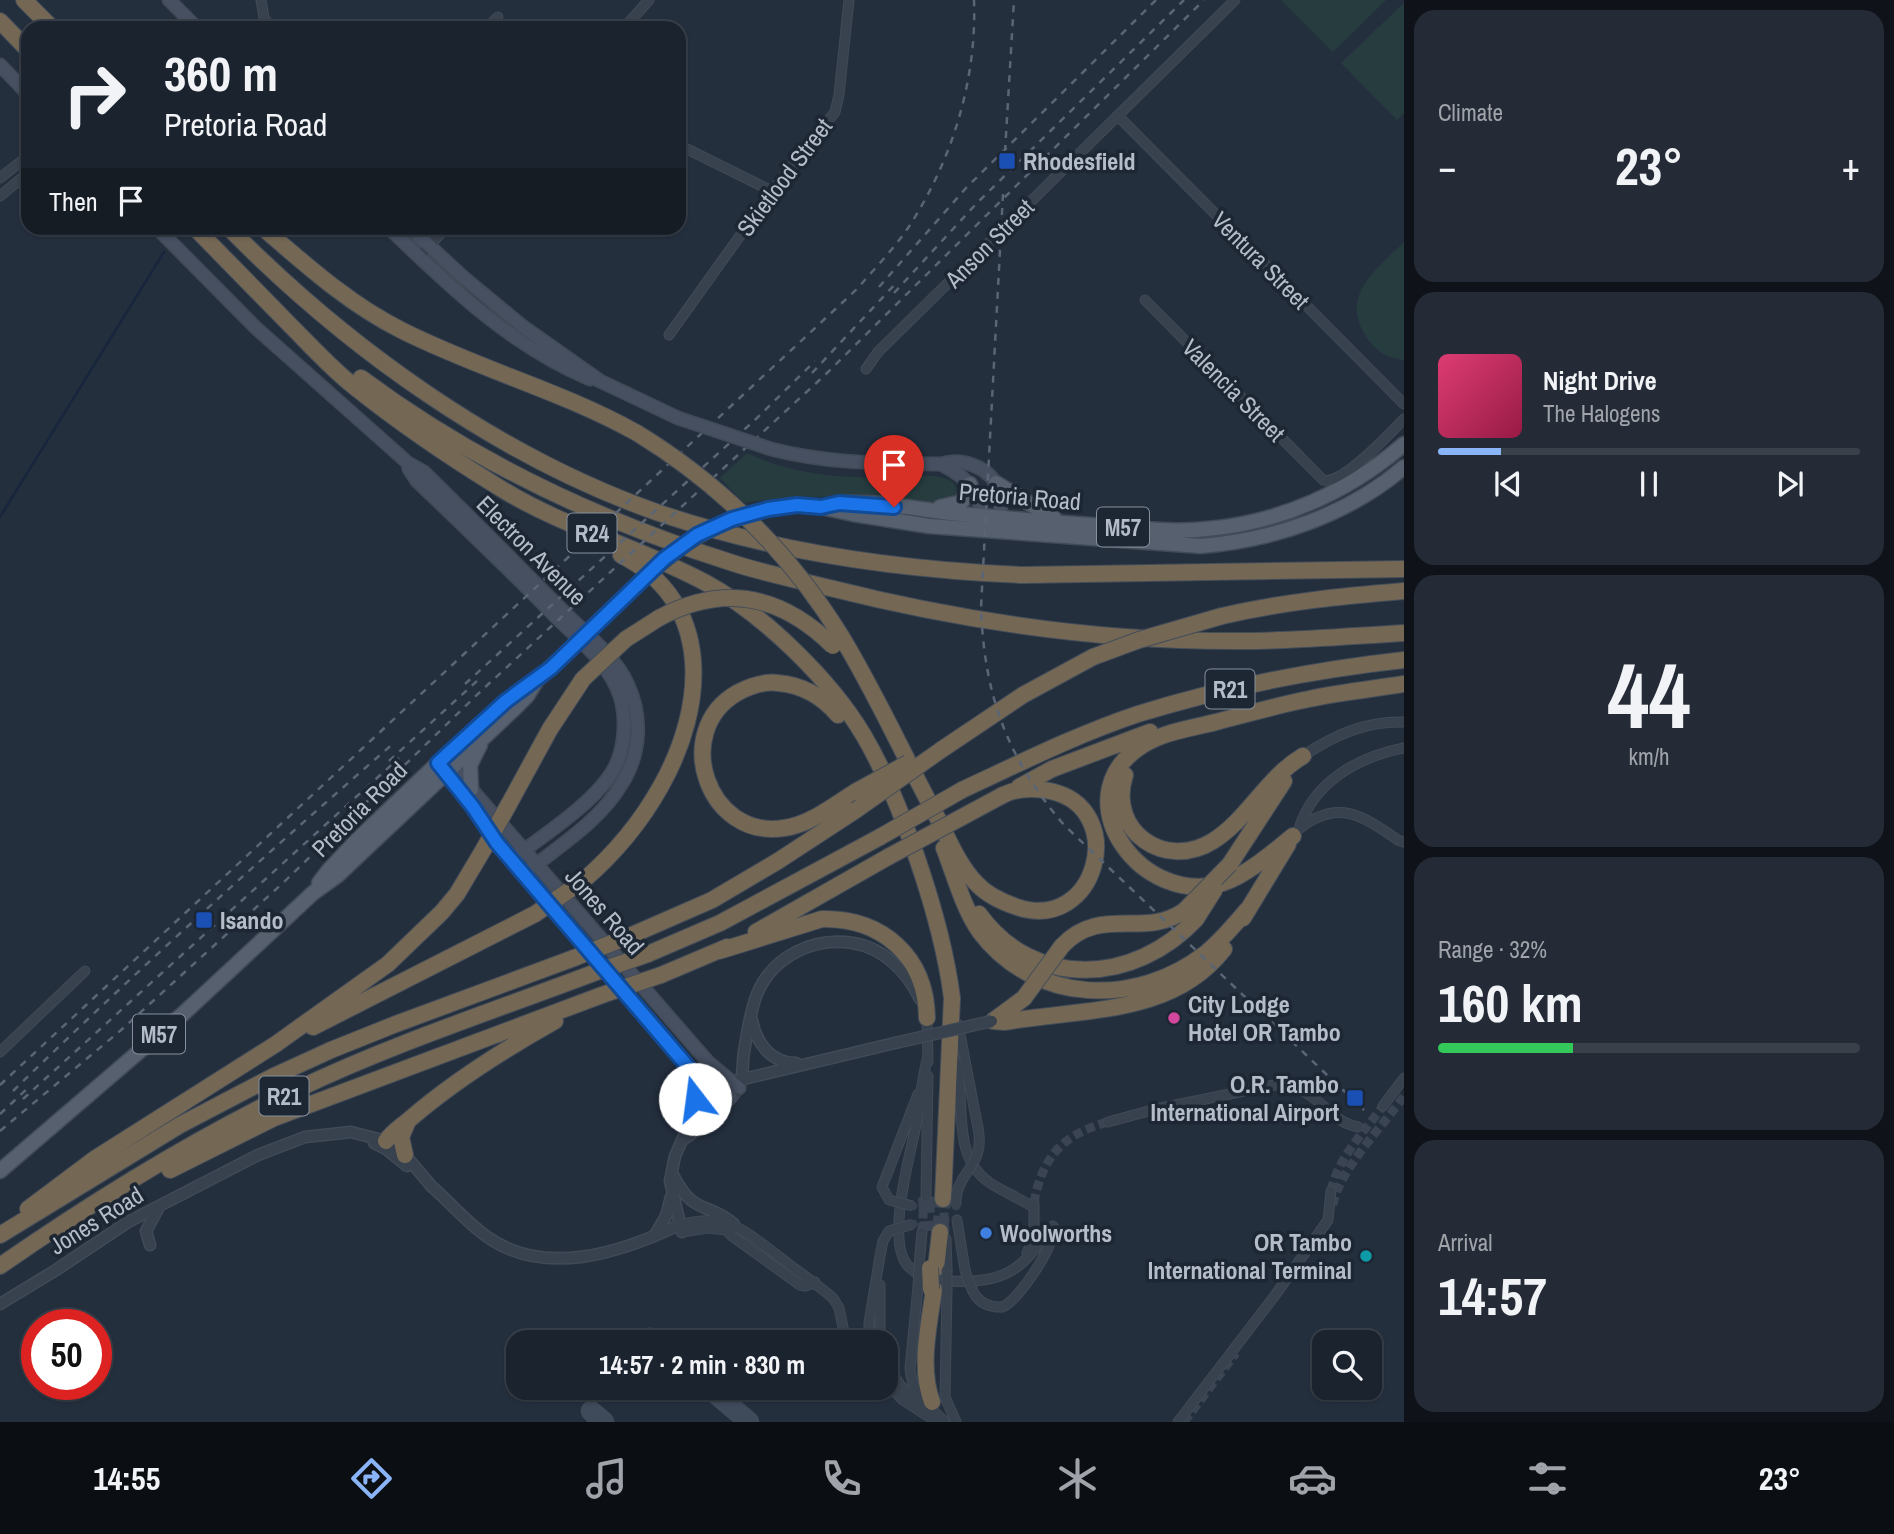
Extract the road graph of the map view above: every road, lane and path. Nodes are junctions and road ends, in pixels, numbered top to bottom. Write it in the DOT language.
graph roads {
  1 [pos="16,0"];
  2 [pos="24,0"];
  3 [pos="169,0"];
  4 [pos="261,0"];
  5 [pos="649,0"];
  6 [pos="849,0"];
  7 [pos="1235,0"];
  8 [pos="498,17"];
  9 [pos="0,20"];
  10 [pos="36,21"];
  11 [pos="45,21"];
  12 [pos="190,21"];
  13 [pos="266,21"];
  14 [pos="494,21"];
  15 [pos="630,21"];
  16 [pos="21,42"];
  17 [pos="0,65"];
  18 [pos="21,87"];
  19 [pos="1118,116"];
  20 [pos="686,148"];
  21 [pos="21,161"];
  22 [pos="1,177"];
  23 [pos="21,179"];
  24 [pos="11,187"];
  25 [pos="772,191"];
  26 [pos="0,196"];
  27 [pos="164,235"];
  28 [pos="201,235"];
  29 [pos="236,235"];
  30 [pos="271,235"];
  31 [pos="396,235"];
  32 [pos="417,235"];
  33 [pos="439,235"];
  34 [pos="429,246"];
  35 [pos="419,257"];
  36 [pos="1145,300"];
  37 [pos="293,327"];
  38 [pos="668,335"];
  39 [pos="866,369"];
  40 [pos="600,381"];
  41 [pos="1404,404"];
  42 [pos="1404,419"];
  43 [pos="1404,444"];
  44 [pos="408,463"];
  45 [pos="941,464"];
  46 [pos="1404,467"];
  47 [pos="996,483"];
  48 [pos="970,484"];
  49 [pos="503,490"];
  50 [pos="821,507"];
  51 [pos="914,509"];
  52 [pos="981,516"];
  53 [pos="1065,524"];
  54 [pos="1000,526"];
  55 [pos="982,532"];
  56 [pos="1404,569"];
  57 [pos="1404,592"];
  58 [pos="1404,633"];
  59 [pos="837,641"];
  60 [pos="1404,660"];
  61 [pos="537,680"];
  62 [pos="1404,684"];
  63 [pos="1310,699"];
  64 [pos="1404,715"];
  65 [pos="1404,722"];
  66 [pos="1381,723"];
  67 [pos="1204,725"];
  68 [pos="486,735"];
  69 [pos="943,746"];
  70 [pos="1404,748"];
  71 [pos="873,753"];
  72 [pos="1303,756"];
  73 [pos="444,764"];
  74 [pos="920,788"];
  75 [pos="471,789"];
  76 [pos="1006,794"];
  77 [pos="507,829"];
  78 [pos="1296,832"];
  79 [pos="543,835"];
  80 [pos="565,841"];
  81 [pos="1404,842"];
  82 [pos="524,849"];
  83 [pos="511,860"];
  84 [pos="536,864"];
  85 [pos="953,870"];
  86 [pos="523,875"];
  87 [pos="554,886"];
  88 [pos="1247,910"];
  89 [pos="1190,915"];
  90 [pos="719,951"];
  91 [pos="85,971"];
  92 [pos="594,998"];
  93 [pos="952,998"];
  94 [pos="751,1013"];
  95 [pos="927,1018"];
  96 [pos="993,1021"];
  97 [pos="276,1044"];
  98 [pos="0,1052"];
  99 [pos="950,1053"];
  100 [pos="928,1056"];
  101 [pos="810,1062"];
  102 [pos="689,1068"];
  103 [pos="1404,1078"];
  104 [pos="921,1086"];
  105 [pos="733,1087"];
  106 [pos="1383,1106"];
  107 [pos="408,1121"];
  108 [pos="1108,1122"];
  109 [pos="689,1124"];
  110 [pos="1359,1127"];
  111 [pos="335,1133"];
  112 [pos="684,1139"];
  113 [pos="386,1141"];
  114 [pos="405,1154"];
  115 [pos="148,1170"];
  116 [pos="0,1171"];
  117 [pos="671,1172"];
  118 [pos="433,1188"];
  119 [pos="1331,1191"];
  120 [pos="672,1195"];
  121 [pos="931,1199"];
  122 [pos="160,1204"];
  123 [pos="730,1227"];
  124 [pos="677,1229"];
  125 [pos="6,1231"];
  126 [pos="934,1232"];
  127 [pos="655,1235"];
  128 [pos="150,1245"];
  129 [pos="880,1256"];
  130 [pos="0,1266"];
  131 [pos="1014,1269"];
  132 [pos="815,1282"];
  133 [pos="932,1289"];
  134 [pos="0,1304"];
  135 [pos="843,1330"];
  136 [pos="869,1330"];
  137 [pos="880,1330"];
  138 [pos="898,1381"];
  139 [pos="898,1395"];
  140 [pos="932,1402"];
  141 [pos="941,1421"];
  142 [pos="956,1422"];
  143 [pos="1178,1422"];
  1 -- 10 [label="highway"];
  2 -- 11 [label="highway"];
  3 -- 12 [label="main road"];
  4 -- 13 [label="street"];
  5 -- 15 [label="street"];
  6 -- 25 [label="street, Skietlood Street"];
  7 -- 19 [label="street, Anson Street"];
  8 -- 14 [label="street"];
  9 -- 16 [label="highway"];
  17 -- 18 [label="main road"];
  19 -- 39 [label="street, Anson Street"];
  19 -- 41 [label="street, Ventura Street"];
  20 -- 25 [label="street"];
  21 -- 22 [label="street"];
  22 -- 24 [label="street"];
  23 -- 24 [label="street"];
  24 -- 26 [label="street"];
  25 -- 38 [label="street, Skietlood Street"];
  27 -- 44 [label="main road, Electron Avenue"];
  28 -- 37 [label="highway, R24"];
  29 -- 56 [label="highway"];
  30 -- 59 [label="highway, bridge"];
  31 -- 35 [label="main road"];
  32 -- 34 [label="main road"];
  33 -- 34 [label="street"];
  34 -- 35 [label="street"];
  34 -- 40 [label="main road"];
  35 -- 40 [label="main road"];
  36 -- 42 [label="street, Valencia Street"];
  37 -- 49 [label="highway, R24"];
  37 -- 58 [label="highway"];
  40 -- 45 [label="main road, bridge"];
  43 -- 53 [label="main road, Pretoria Road / M57"];
  44 -- 79 [label="main road, Electron Avenue"];
  44 -- 80 [label="main road, Electron Avenue"];
  45 -- 47 [label="main road"];
  45 -- 48 [label="main road"];
  46 -- 54 [label="main road, Pretoria Road / M57"];
  47 -- 53 [label="main road"];
  47 -- 54 [label="main road"];
  48 -- 51 [label="main road"];
  48 -- 52 [label="main road"];
  49 -- 71 [label="highway, R24"];
  49 -- 97 [label="highway, bridge"];
  50 -- 51 [label="main road, Pretoria Road / M57"];
  50 -- 55 [label="main road, Pretoria Road / M57"];
  50 -- 61 [label="main road, Pretoria Road / M57, bridge"];
  51 -- 52 [label="main road, Pretoria Road / M57"];
  52 -- 54 [label="main road, Pretoria Road / M57"];
  52 -- 55 [label="main road"];
  53 -- 54 [label="main road, Pretoria Road / M57"];
  54 -- 55 [label="main road, Pretoria Road / M57"];
  57 -- 69 [label="highway, R21, bridge"];
  59 -- 74 [label="highway"];
  59 -- 97 [label="highway, bridge"];
  60 -- 115 [label="highway, R21, bridge"];
  61 -- 68 [label="main road, Pretoria Road / M57"];
  61 -- 73 [label="main road, Pretoria Road / M57"];
  62 -- 63 [label="highway"];
  63 -- 67 [label="highway"];
  63 -- 76 [label="highway"];
  64 -- 66 [label="street"];
  65 -- 66 [label="street"];
  66 -- 72 [label="street"];
  67 -- 72 [label="highway"];
  67 -- 78 [label="highway"];
  68 -- 73 [label="main road, Pretoria Road / M57"];
  68 -- 75 [label="main road"];
  69 -- 71 [label="highway, bridge"];
  69 -- 125 [label="highway, R21, bridge"];
  70 -- 78 [label="street"];
  71 -- 93 [label="highway, R24"];
  72 -- 89 [label="highway, bridge"];
  73 -- 75 [label="main road, Jones Road"];
  73 -- 83 [label="main road, Jones Road"];
  73 -- 116 [label="main road, Pretoria Road / M57"];
  74 -- 76 [label="highway"];
  74 -- 85 [label="highway"];
  75 -- 77 [label="main road, Jones Road"];
  76 -- 90 [label="highway, bridge"];
  77 -- 79 [label="main road"];
  77 -- 82 [label="main road, Jones Road"];
  78 -- 81 [label="street"];
  78 -- 88 [label="highway"];
  79 -- 82 [label="main road, Electron Avenue"];
  80 -- 84 [label="main road, Electron Avenue"];
  80 -- 87 [label="main road"];
  82 -- 83 [label="main road, Electron Avenue"];
  82 -- 84 [label="main road, Jones Road"];
  83 -- 86 [label="main road, Jones Road"];
  84 -- 86 [label="main road, Electron Avenue"];
  84 -- 87 [label="main road, Jones Road"];
  85 -- 88 [label="highway"];
  85 -- 89 [label="highway"];
  86 -- 102 [label="main road, Jones Road"];
  87 -- 105 [label="main road, Jones Road"];
  88 -- 96 [label="highway"];
  89 -- 96 [label="highway, bridge"];
  90 -- 92 [label="highway, bridge"];
  90 -- 95 [label="highway"];
  91 -- 98 [label="street"];
  92 -- 107 [label="highway"];
  92 -- 115 [label="highway"];
  93 -- 99 [label="highway"];
  93 -- 131 [label="street, bridge"];
  94 -- 95 [label="street"];
  94 -- 101 [label="street"];
  94 -- 105 [label="street"];
  95 -- 100 [label="street"];
  96 -- 101 [label="street, bridge"];
  97 -- 125 [label="highway"];
  99 -- 121 [label="highway"];
  99 -- 131 [label="street"];
  100 -- 104 [label="street"];
  100 -- 121 [label="street"];
  101 -- 105 [label="street"];
  102 -- 105 [label="main road, Jones Road"];
  102 -- 109 [label="main road"];
  103 -- 106 [label="street"];
  104 -- 129 [label="street, bridge"];
  104 -- 131 [label="street"];
  105 -- 109 [label="street"];
  105 -- 112 [label="street"];
  107 -- 113 [label="highway"];
  107 -- 114 [label="highway"];
  108 -- 110 [label="street"];
  109 -- 112 [label="street"];
  111 -- 113 [label="street, Jones Road"];
  111 -- 118 [label="street, Jones Road"];
  111 -- 122 [label="street, Jones Road"];
  112 -- 117 [label="street"];
  113 -- 114 [label="street, Jones Road"];
  114 -- 118 [label="street, Jones Road"];
  115 -- 130 [label="highway, R21"];
  117 -- 120 [label="street"];
  117 -- 123 [label="street"];
  118 -- 127 [label="street, Jones Road"];
  119 -- 143 [label="street"];
  120 -- 124 [label="street"];
  120 -- 127 [label="street"];
  122 -- 128 [label="street"];
  122 -- 134 [label="street, Jones Road"];
  123 -- 124 [label="street"];
  123 -- 132 [label="street"];
  123 -- 132 [label="street"];
  124 -- 127 [label="street, Jones Road"];
  126 -- 133 [label="highway, bridge"];
  129 -- 136 [label="street"];
  129 -- 137 [label="street"];
  132 -- 135 [label="street"];
  133 -- 140 [label="highway"];
  133 -- 141 [label="street"];
  133 -- 142 [label="street"];
  138 -- 141 [label="street"];
  139 -- 141 [label="street"];
}
